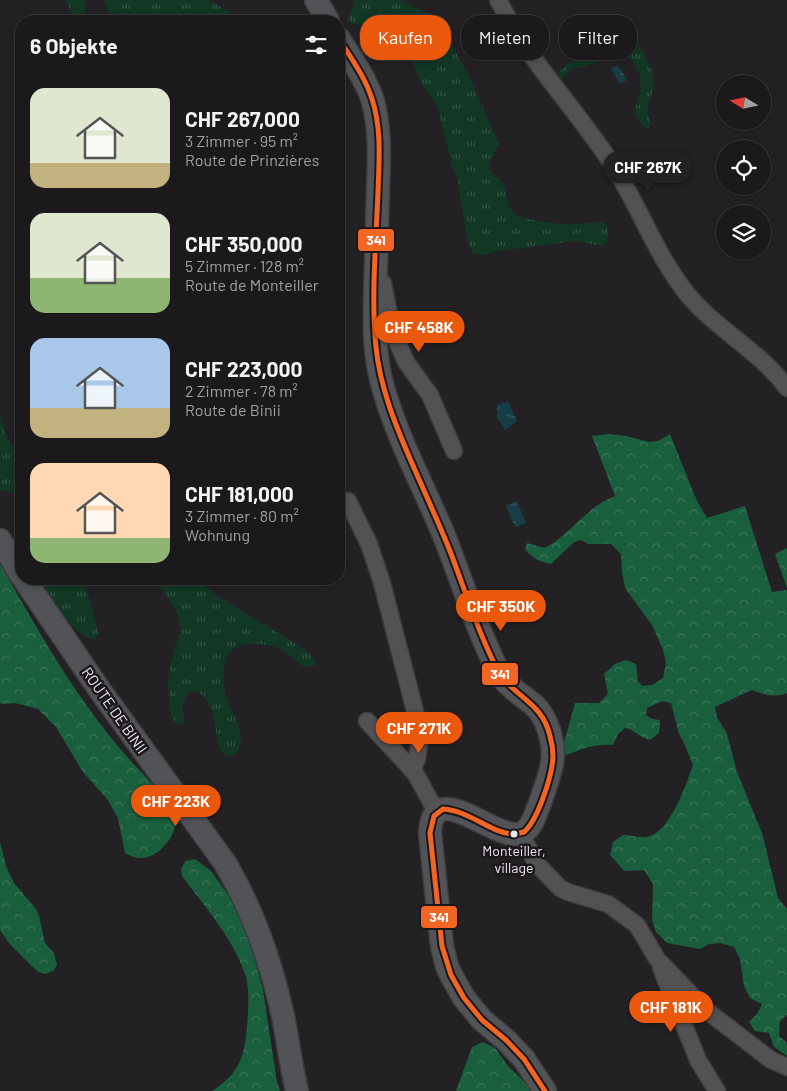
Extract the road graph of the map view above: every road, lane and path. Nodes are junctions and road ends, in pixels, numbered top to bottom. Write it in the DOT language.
graph roads {
  1 [pos="316,0"];
  2 [pos="498,0"];
  3 [pos="325,15"];
  4 [pos="345,48"];
  5 [pos="376,273"];
  6 [pos="787,388"];
  7 [pos="454,451"];
  8 [pos="348,501"];
  9 [pos="0,540"];
  10 [pos="15,565"];
  11 [pos="28,585"];
  12 [pos="367,721"];
  13 [pos="412,770"];
  14 [pos="437,812"];
  15 [pos="521,834"];
  16 [pos="657,959"];
  17 [pos="787,1067"];
  18 [pos="297,1091"];
  19 [pos="545,1091"];
  20 [pos="717,1091"];
  1 -- 3 [label="street"];
  2 -- 6 [label="street"];
  4 -- 5 [label="street"];
  5 -- 7 [label="street"];
  5 -- 15 [label="street"];
  8 -- 13 [label="street"];
  9 -- 10 [label="street"];
  11 -- 18 [label="street, ROUTE DE BINII"];
  12 -- 13 [label="street"];
  13 -- 14 [label="street"];
  14 -- 15 [label="street"];
  14 -- 19 [label="street"];
  15 -- 16 [label="street"];
  16 -- 17 [label="street"];
  16 -- 20 [label="street"];
}
